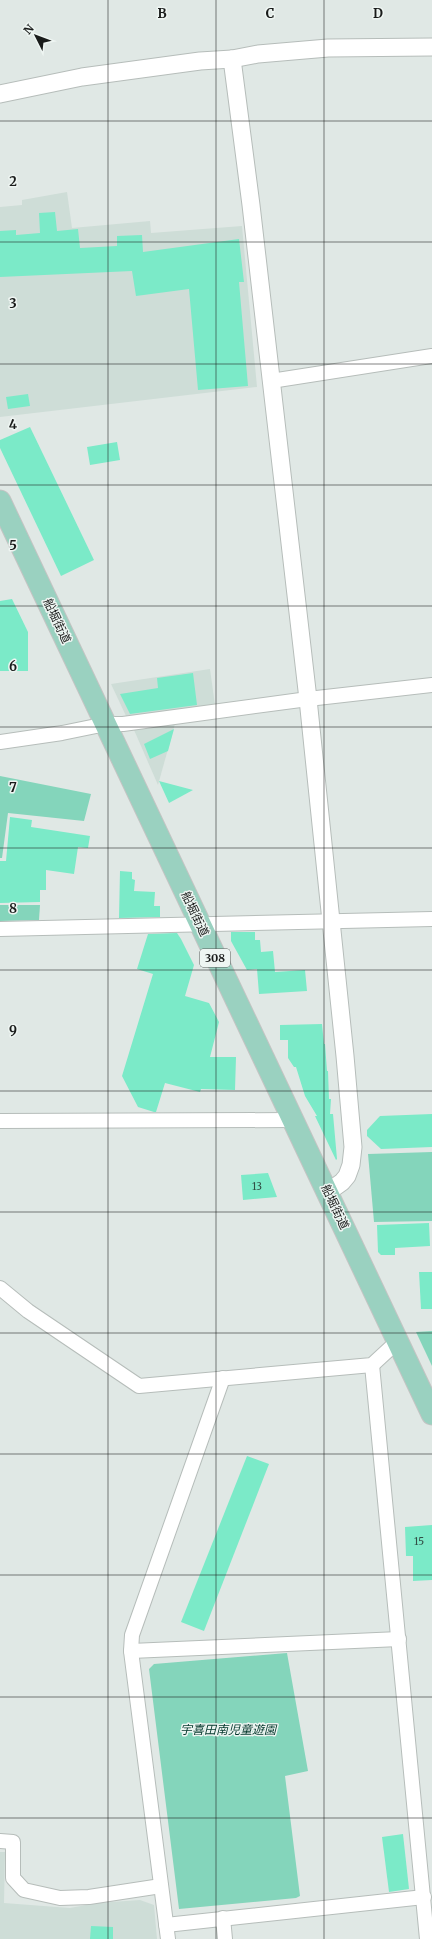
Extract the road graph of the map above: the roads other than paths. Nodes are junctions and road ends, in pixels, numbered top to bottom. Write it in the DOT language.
graph roads {
  1 [pos="432,47"];
  2 [pos="232,59"];
  3 [pos="0,94"];
  4 [pos="432,356"];
  5 [pos="271,381"];
  6 [pos="0,501"];
  7 [pos="432,685"];
  8 [pos="308,699"];
  9 [pos="106,724"];
  10 [pos="0,742"];
  11 [pos="432,918"];
  12 [pos="330,920"];
  13 [pos="200,925"];
  14 [pos="0,929"];
  15 [pos="0,1120"];
  16 [pos="292,1120"];
  17 [pos="328,1192"];
  18 [pos="0,1288"];
  19 [pos="398,1341"];
  20 [pos="372,1365"];
  21 [pos="223,1378"];
  22 [pos="432,1414"];
  23 [pos="399,1639"];
  24 [pos="131,1651"];
  25 [pos="0,1842"];
  26 [pos="161,1886"];
  27 [pos="424,1897"];
  28 [pos="223,1918"];
  29 [pos="166,1925"];
  30 [pos="168,1939"];
  31 [pos="225,1939"];
  32 [pos="427,1939"];
  1 -- 2 [label="street"];
  2 -- 3 [label="street"];
  2 -- 5 [label="street"];
  4 -- 5 [label="street"];
  5 -- 8 [label="street"];
  6 -- 9 [label="main road, 船堀街道 / 308"];
  7 -- 8 [label="street"];
  8 -- 9 [label="street"];
  8 -- 12 [label="street"];
  9 -- 10 [label="street"];
  9 -- 13 [label="main road, 船堀街道 / 308"];
  11 -- 12 [label="street"];
  12 -- 13 [label="street"];
  12 -- 17 [label="street"];
  13 -- 14 [label="street"];
  13 -- 16 [label="main road, 船堀街道 / 308"];
  15 -- 16 [label="street"];
  16 -- 17 [label="main road, 船堀街道 / 308"];
  17 -- 19 [label="main road, 船堀街道 / 308"];
  18 -- 21 [label="street"];
  19 -- 20 [label="street"];
  19 -- 22 [label="main road, 船堀街道 / 308"];
  20 -- 21 [label="street"];
  20 -- 23 [label="street"];
  21 -- 24 [label="street"];
  23 -- 24 [label="street"];
  23 -- 27 [label="street"];
  24 -- 26 [label="street"];
  25 -- 26 [label="street"];
  26 -- 29 [label="street"];
  27 -- 28 [label="street"];
  27 -- 32 [label="street"];
  28 -- 29 [label="street"];
  28 -- 31 [label="street"];
  29 -- 30 [label="street"];
}
